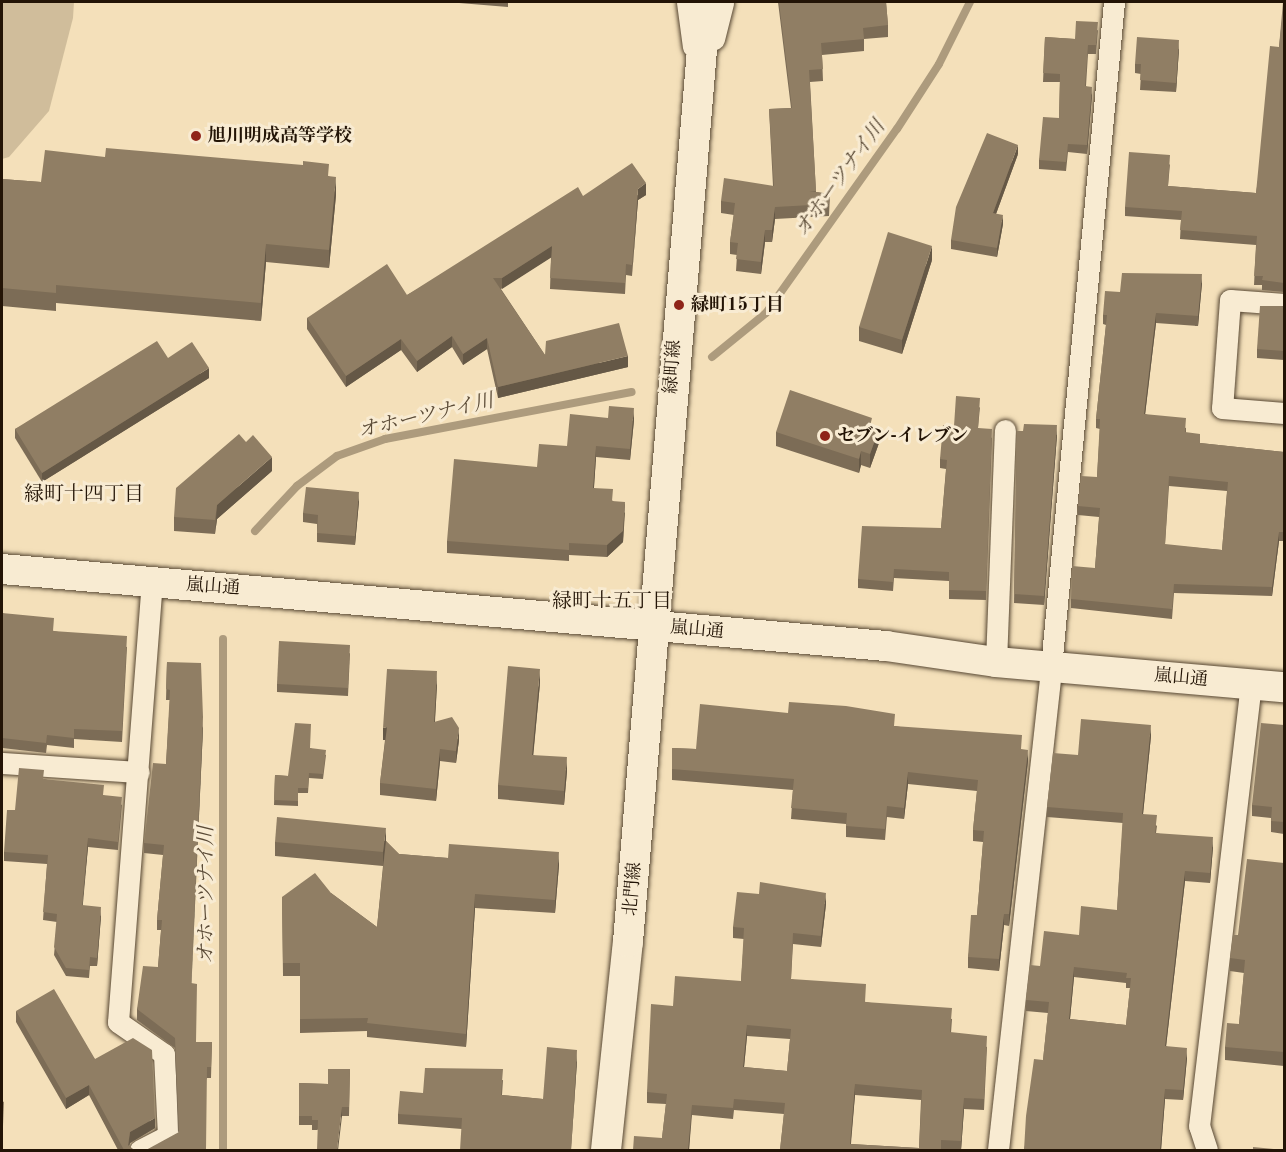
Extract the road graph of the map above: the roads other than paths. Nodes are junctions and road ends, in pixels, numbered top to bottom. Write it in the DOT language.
graph roads {
  1 [pos="687,2"];
  2 [pos="706,2"];
  3 [pos="723,2"];
  4 [pos="1114,2"];
  5 [pos="700,65"];
  6 [pos="1284,304"];
  7 [pos="1284,413"];
  8 [pos="1005,430"];
  9 [pos="2,569"];
  10 [pos="152,582"];
  11 [pos="655,626"];
  12 [pos="996,662"];
  13 [pos="1051,667"];
  14 [pos="1251,684"];
  15 [pos="1284,687"];
  16 [pos="2,763"];
  17 [pos="139,772"];
  18 [pos="140,1150"];
  19 [pos="606,1150"];
  20 [pos="998,1150"];
  21 [pos="1207,1150"];
  1 -- 5 [label="street"];
  2 -- 5 [label="street, 緑町線"];
  3 -- 5 [label="street"];
  4 -- 13 [label="street"];
  5 -- 11 [label="street, 緑町線"];
  6 -- 7 [label="street"];
  8 -- 12 [label="street"];
  9 -- 10 [label="street, 嵐山通"];
  10 -- 11 [label="street, 嵐山通"];
  10 -- 17 [label="street"];
  11 -- 12 [label="street, 嵐山通"];
  11 -- 19 [label="street, 北門線"];
  12 -- 13 [label="street, 嵐山通"];
  13 -- 14 [label="street, 嵐山通"];
  13 -- 20 [label="street"];
  14 -- 15 [label="street, 嵐山通"];
  14 -- 21 [label="street"];
  16 -- 17 [label="street"];
  17 -- 18 [label="street"];
}
